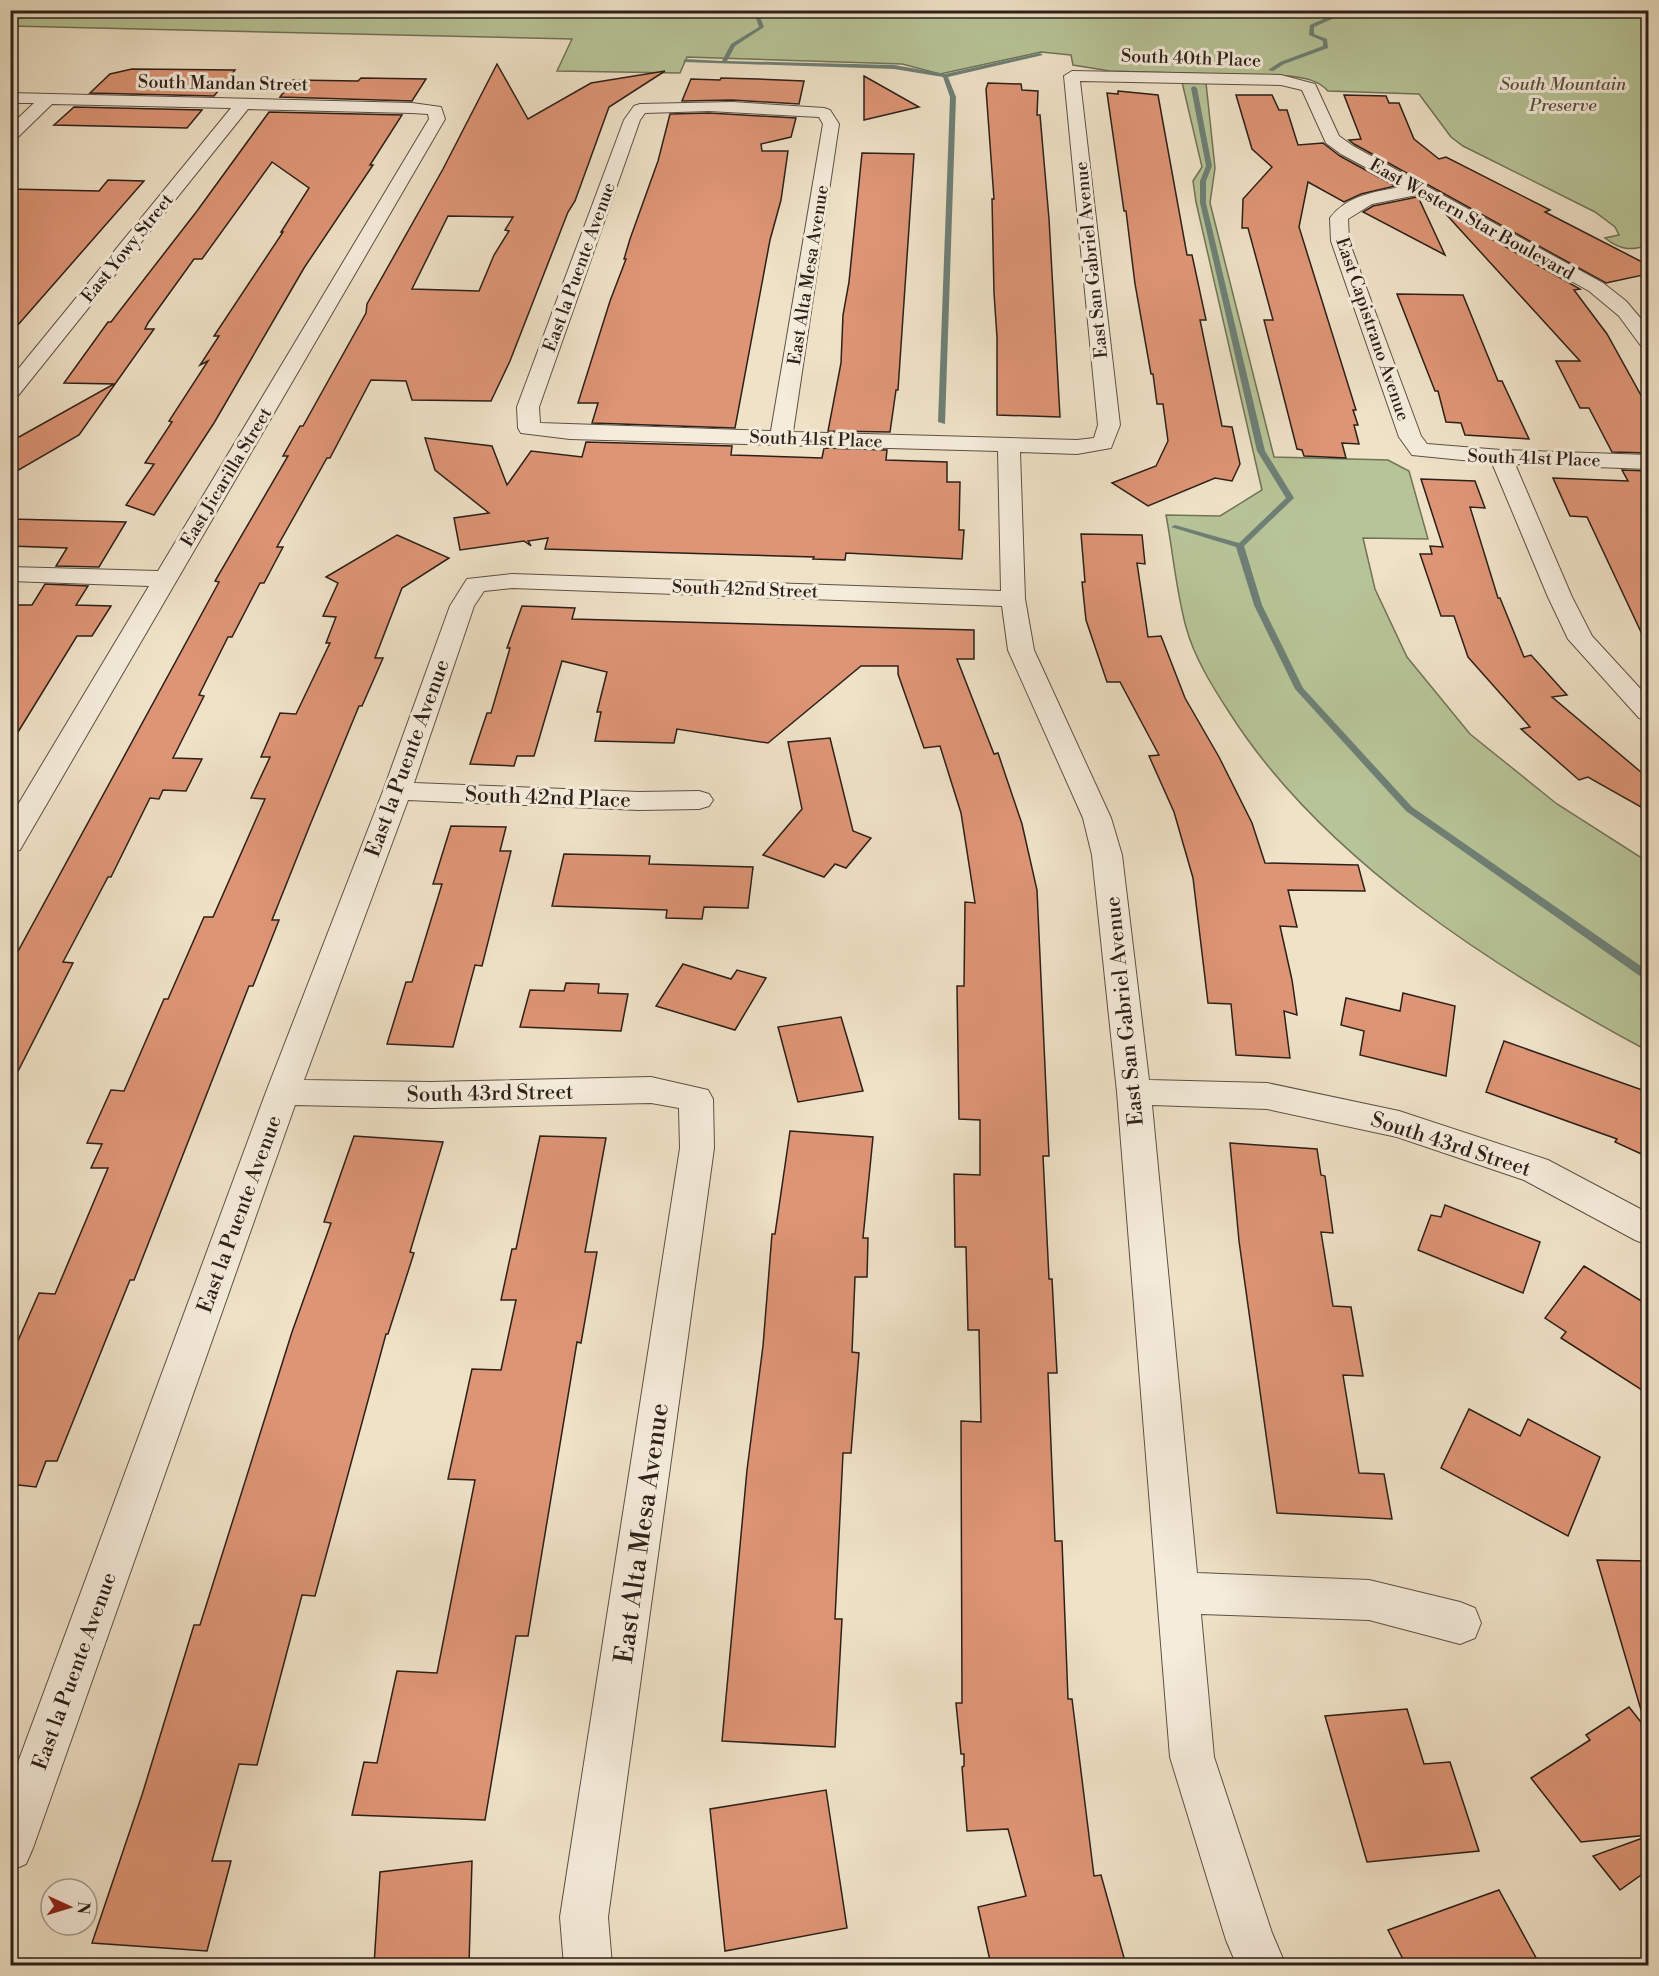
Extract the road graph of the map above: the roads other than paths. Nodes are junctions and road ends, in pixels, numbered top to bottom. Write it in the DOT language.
graph roads {
  1 [pos="1072,76"];
  2 [pos="1309,87"];
  3 [pos="10,98"];
  4 [pos="48,99"];
  5 [pos="244,104"];
  6 [pos="435,110"];
  7 [pos="824,113"];
  8 [pos="10,135"];
  9 [pos="1418,190"];
  10 [pos="1648,342"];
  11 [pos="10,393"];
  12 [pos="529,428"];
  13 [pos="781,438"];
  14 [pos="1103,443"];
  15 [pos="1009,445"];
  16 [pos="1420,450"];
  17 [pos="1501,457"];
  18 [pos="1648,462"];
  19 [pos="10,574"];
  20 [pos="165,579"];
  21 [pos="476,584"];
  22 [pos="1013,599"];
  23 [pos="1648,712"];
  24 [pos="397,791"];
  25 [pos="699,800"];
  26 [pos="10,843"];
  27 [pos="283,1092"];
  28 [pos="1134,1092"];
  29 [pos="696,1100"];
  30 [pos="1648,1230"];
  31 [pos="1178,1593"];
  32 [pos="1460,1623"];
  33 [pos="10,1848"];
  34 [pos="588,1965"];
  35 [pos="1262,1965"];
  1 -- 2 [label="street, South 40th Place"];
  1 -- 14 [label="street, East San Gabriel Avenue"];
  2 -- 9 [label="street, East Western Star Boulevard"];
  3 -- 4 [label="street, South Mandan Street"];
  4 -- 5 [label="street, South Mandan Street"];
  4 -- 8 [label="street"];
  5 -- 6 [label="street, South Mandan Street"];
  5 -- 11 [label="street, East Yowy Street"];
  6 -- 20 [label="street, East Jicarilla Street"];
  7 -- 12 [label="street, East la Puente Avenue"];
  7 -- 13 [label="street, East Alta Mesa Avenue"];
  9 -- 10 [label="street, East Western Star Boulevard"];
  9 -- 16 [label="street, East Capistrano Avenue"];
  12 -- 13 [label="street, South 41st Place"];
  13 -- 15 [label="street, South 41st Place"];
  14 -- 15 [label="street, South 41st Place"];
  15 -- 22 [label="street, East San Gabriel Avenue"];
  16 -- 17 [label="street, South 41st Place"];
  17 -- 18 [label="street, South 41st Place"];
  17 -- 23 [label="street"];
  19 -- 20 [label="street"];
  20 -- 26 [label="street, East Jicarilla Street"];
  21 -- 22 [label="street, South 42nd Street"];
  21 -- 24 [label="street, East la Puente Avenue"];
  22 -- 28 [label="street, East San Gabriel Avenue"];
  24 -- 25 [label="street, South 42nd Place"];
  24 -- 27 [label="street, East la Puente Avenue"];
  27 -- 29 [label="street, South 43rd Street"];
  27 -- 33 [label="street, East la Puente Avenue"];
  28 -- 30 [label="street, South 43rd Street"];
  28 -- 31 [label="street, East San Gabriel Avenue"];
  29 -- 34 [label="street, East Alta Mesa Avenue"];
  31 -- 32 [label="street"];
  31 -- 35 [label="street, East San Gabriel Avenue"];
}
